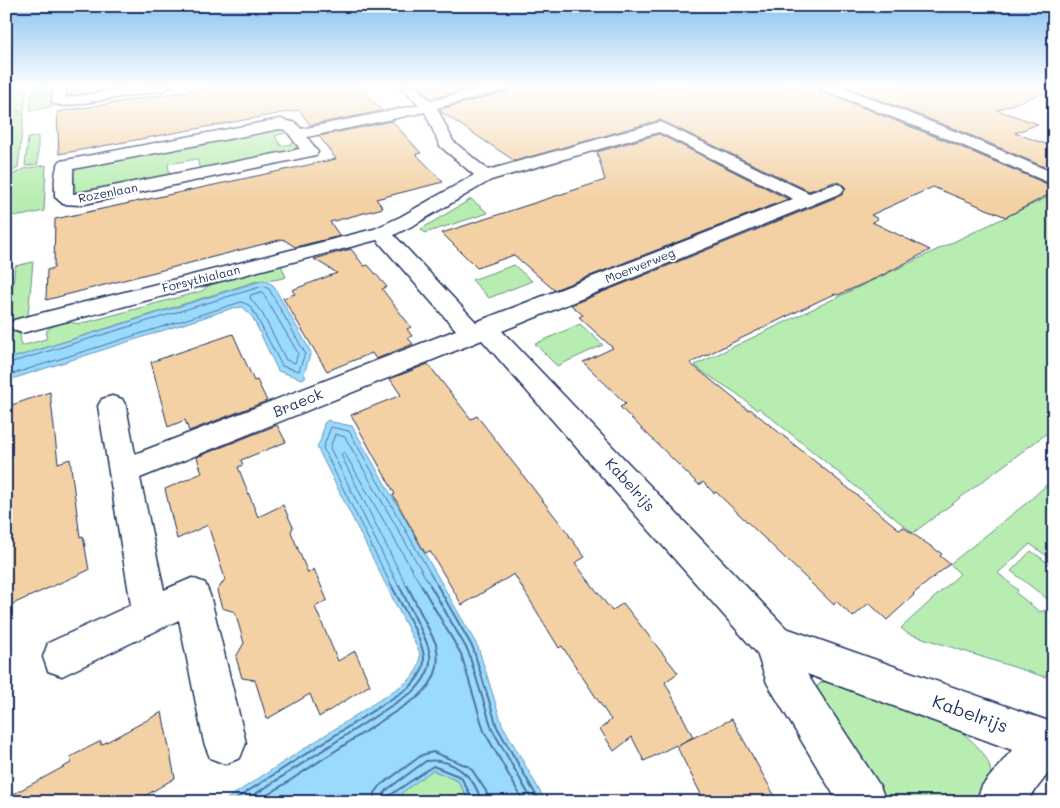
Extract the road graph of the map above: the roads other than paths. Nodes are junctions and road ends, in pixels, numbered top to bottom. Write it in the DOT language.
graph roads {
  1 [pos="349,124"];
  2 [pos="437,124"];
  3 [pos="921,124"];
  4 [pos="298,134"];
  5 [pos="485,176"];
  6 [pos="1054,180"];
  7 [pos="835,189"];
  8 [pos="807,200"];
  9 [pos="380,233"];
  10 [pos="22,325"];
  11 [pos="479,331"];
  12 [pos="112,406"];
  13 [pos="123,472"];
  14 [pos="150,615"];
  15 [pos="774,643"];
  16 [pos="62,657"];
  17 [pos="225,743"];
  18 [pos="1050,743"];
  19 [pos="864,802"];
  20 [pos="998,802"];
  1 -- 4 [label="street"];
  2 -- 5 [label="street"];
  3 -- 6 [label="street"];
  4 -- 4 [label="street, Rozenlaan"];
  5 -- 8 [label="street"];
  5 -- 9 [label="street"];
  7 -- 8 [label="street, Moerverweg"];
  8 -- 11 [label="street, Moerverweg"];
  9 -- 10 [label="street, Forsythialaan"];
  9 -- 11 [label="street, Kabelrijs"];
  11 -- 13 [label="street, Braeck"];
  11 -- 15 [label="street, Kabelrijs"];
  12 -- 13 [label="street"];
  13 -- 14 [label="street"];
  14 -- 16 [label="street"];
  14 -- 17 [label="street"];
  15 -- 18 [label="street, Kabelrijs"];
  15 -- 19 [label="street, Kabelrijs"];
  18 -- 20 [label="street"];
}
